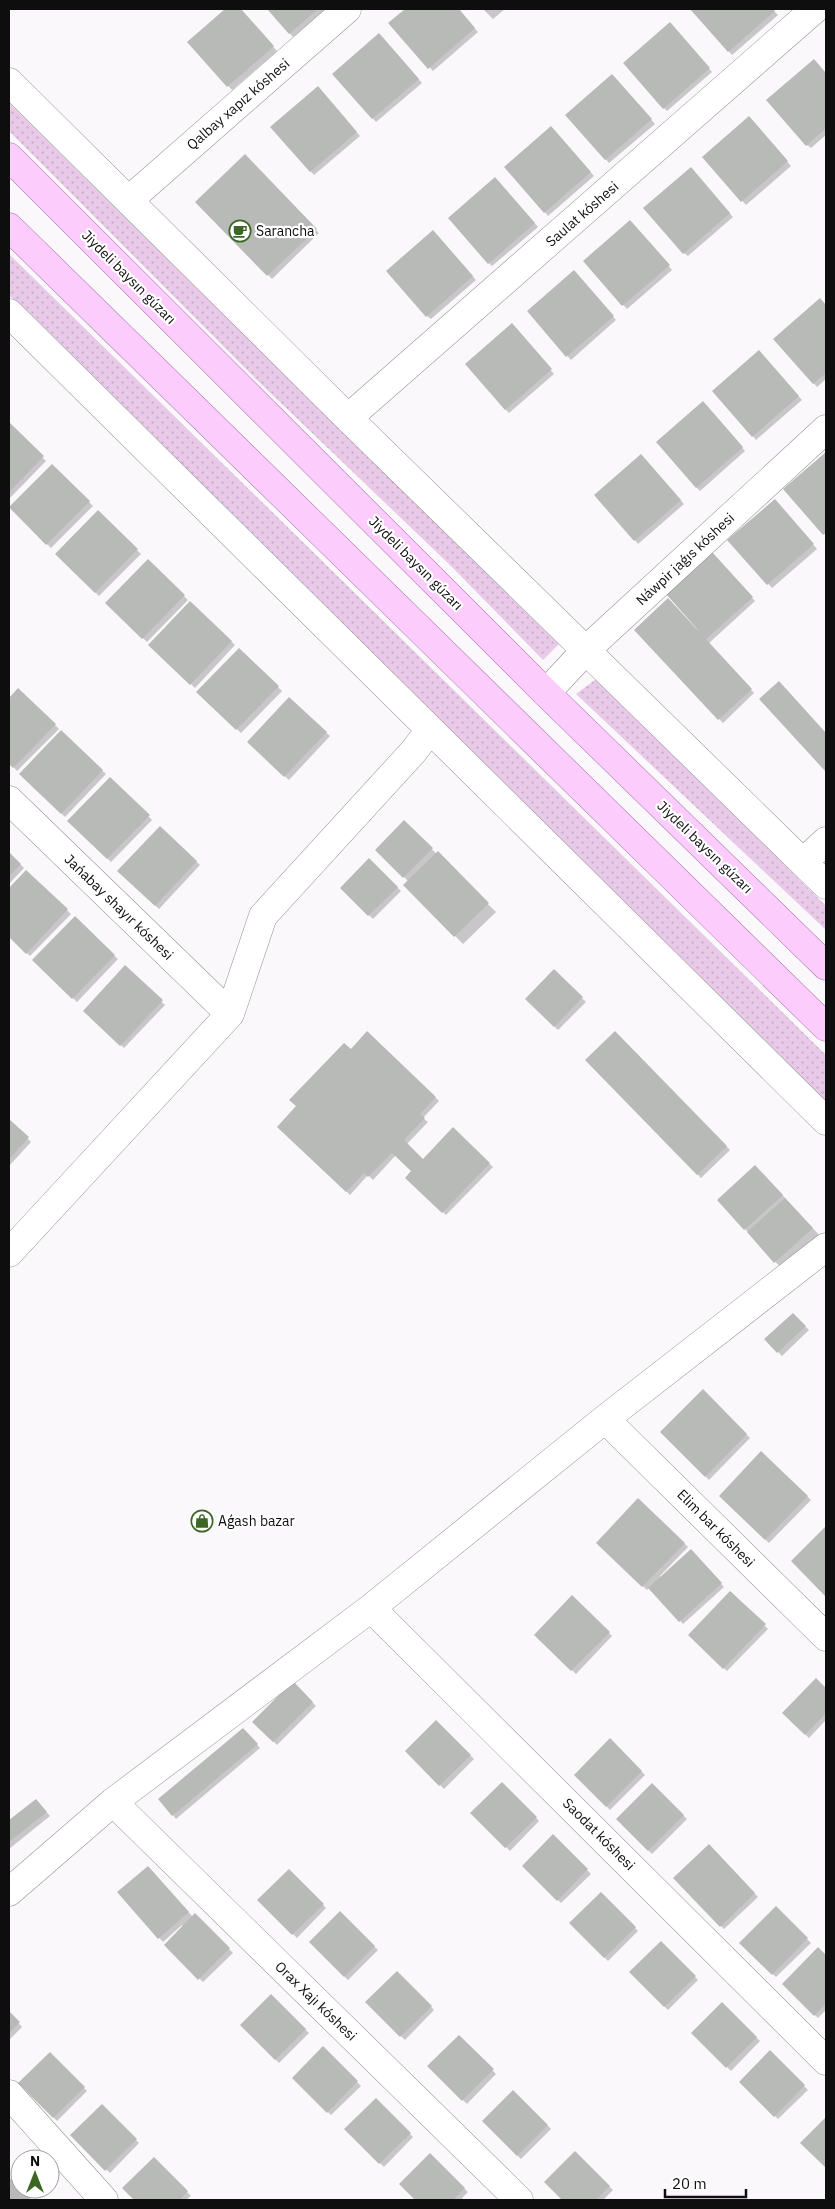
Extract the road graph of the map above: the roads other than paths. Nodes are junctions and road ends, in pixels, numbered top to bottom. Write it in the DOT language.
graph roads {
  1 [pos="347,9"];
  2 [pos="815,9"];
  3 [pos="9,82"];
  4 [pos="9,157"];
  5 [pos="129,200"];
  6 [pos="9,227"];
  7 [pos="9,312"];
  8 [pos="348,418"];
  9 [pos="826,429"];
  10 [pos="586,650"];
  11 [pos="546,693"];
  12 [pos="430,730"];
  13 [pos="9,800"];
  14 [pos="826,841"];
  15 [pos="803,862"];
  16 [pos="826,885"];
  17 [pos="826,966"];
  18 [pos="230,1014"];
  19 [pos="826,1027"];
  20 [pos="826,1121"];
  21 [pos="826,1247"];
  22 [pos="10,1248"];
  23 [pos="605,1419"];
  24 [pos="371,1608"];
  25 [pos="826,1637"];
  26 [pos="113,1802"];
  27 [pos="9,1892"];
  28 [pos="826,2060"];
  29 [pos="9,2094"];
  30 [pos="104,2200"];
  31 [pos="519,2200"];
  1 -- 5 [label="street, Qalbay xapız kóshesi"];
  2 -- 8 [label="street, Saulat kóshesi"];
  3 -- 5 [label="street"];
  4 -- 11 [label="main road, Jiydeli baysın gúzarı"];
  5 -- 8 [label="street"];
  6 -- 19 [label="main road"];
  7 -- 12 [label="street"];
  8 -- 10 [label="street"];
  9 -- 10 [label="street, Náwpir jaǵıs kóshesi"];
  10 -- 11 [label="street, Náwpir jaǵıs kóshesi"];
  10 -- 15 [label="street"];
  11 -- 17 [label="main road, Jiydeli baysın gúzarı"];
  12 -- 18 [label="street"];
  12 -- 20 [label="street"];
  13 -- 18 [label="street, Jańabay shayır kóshesi"];
  14 -- 15 [label="street"];
  15 -- 16 [label="street"];
  18 -- 22 [label="street"];
  21 -- 23 [label="street"];
  23 -- 24 [label="street"];
  23 -- 25 [label="street, Elim bar kóshesi"];
  24 -- 26 [label="street"];
  24 -- 28 [label="street, Saodat kóshesi"];
  26 -- 27 [label="street"];
  26 -- 31 [label="street, Orax Xajı kóshesi"];
  29 -- 30 [label="street"];
}
